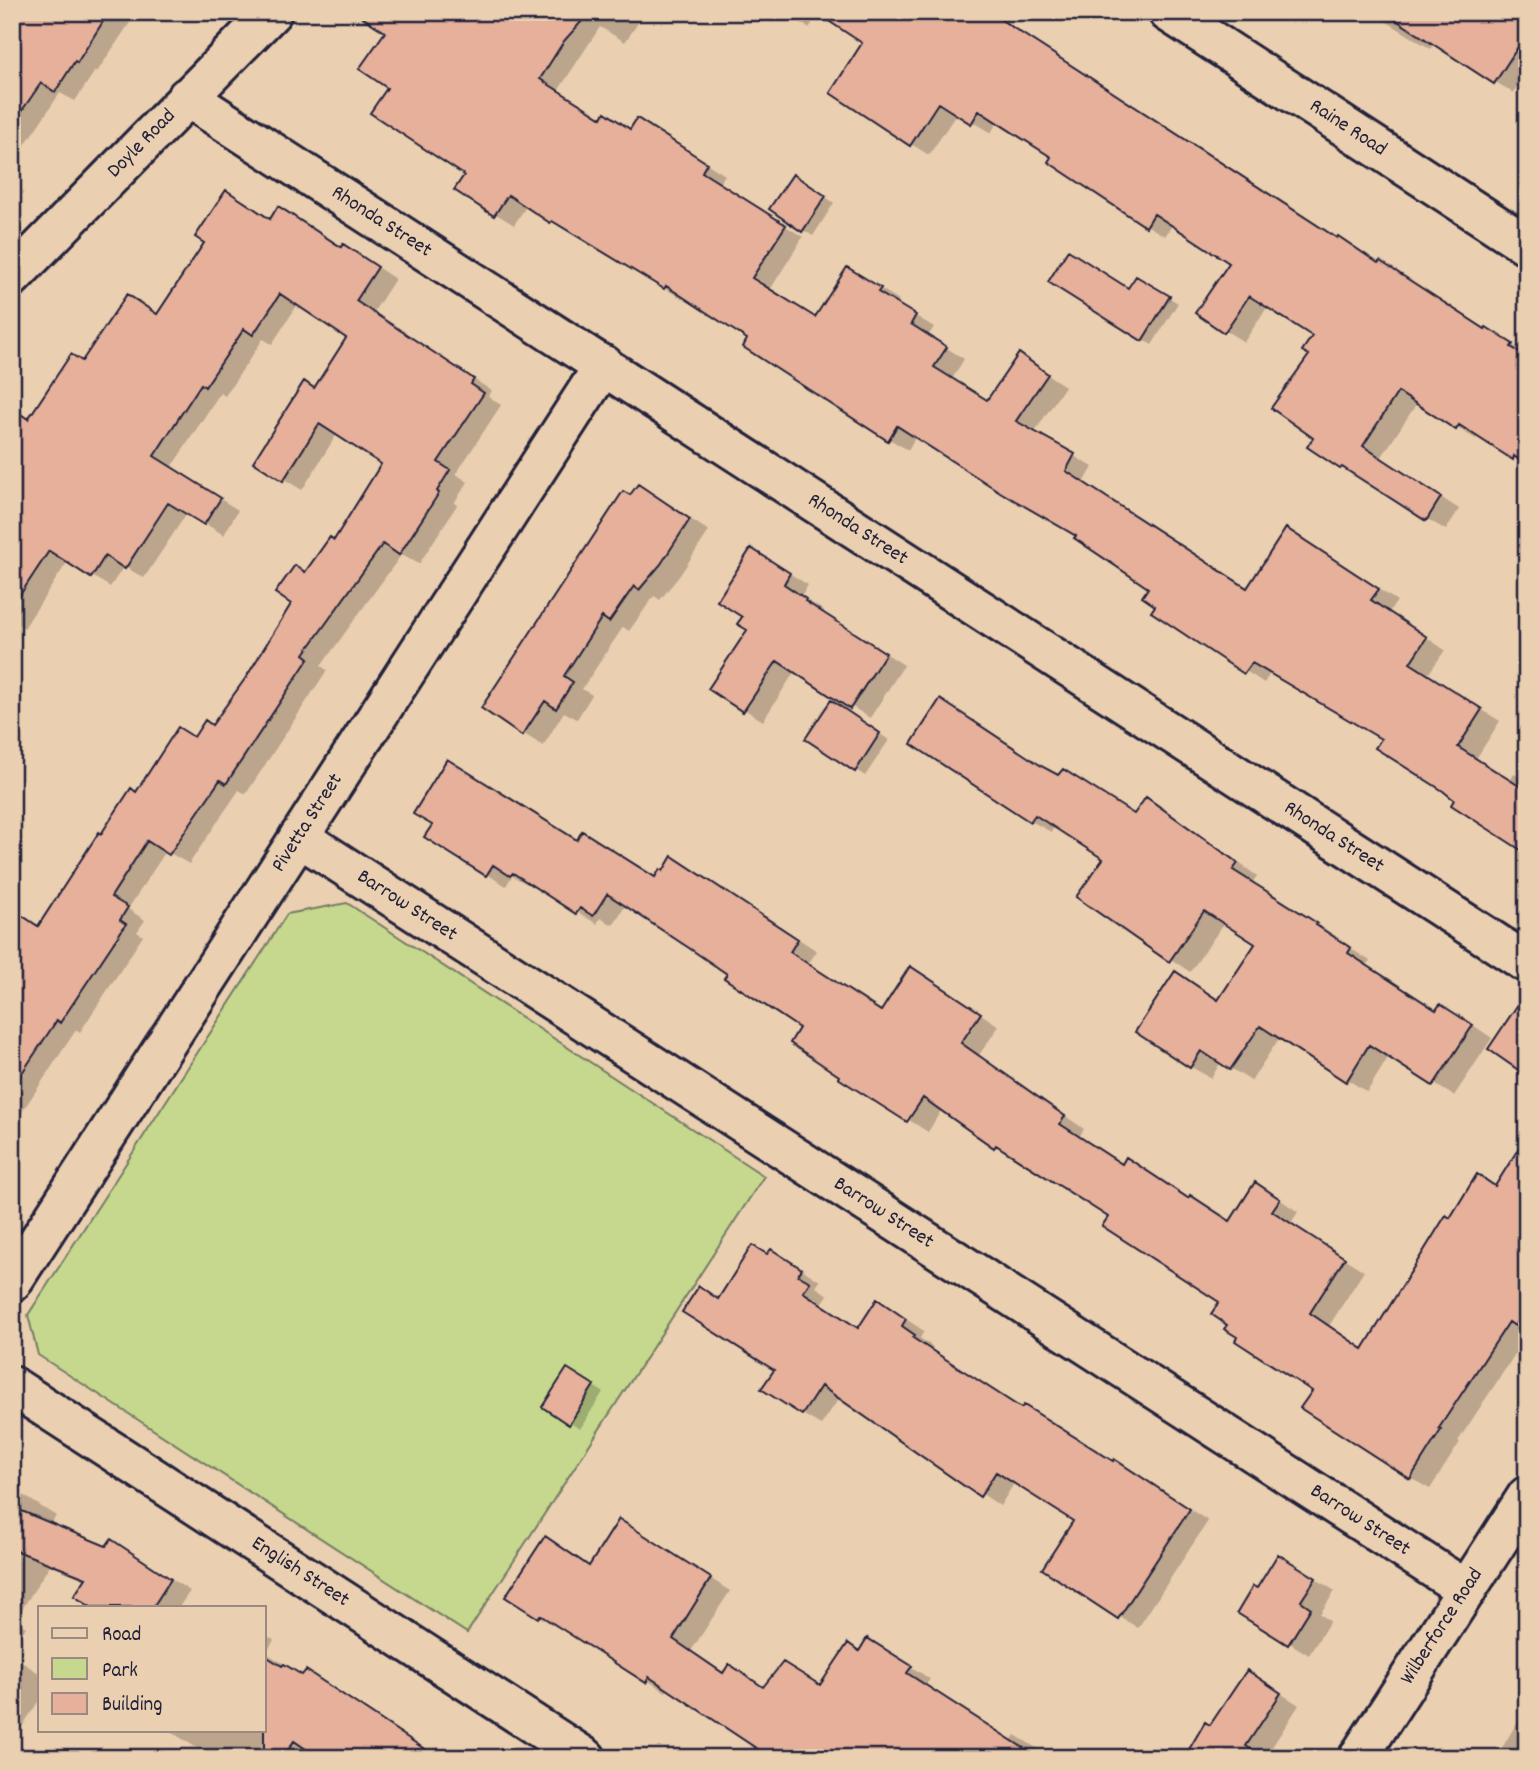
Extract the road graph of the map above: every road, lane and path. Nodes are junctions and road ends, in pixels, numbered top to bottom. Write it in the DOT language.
graph roads {
  1 [pos="272,12"];
  2 [pos="1168,12"];
  3 [pos="187,97"];
  4 [pos="1527,245"];
  5 [pos="12,277"];
  6 [pos="604,365"];
  7 [pos="299,837"];
  8 [pos="1527,963"];
  9 [pos="12,1282"];
  10 [pos="12,1386"];
  11 [pos="1527,1496"];
  12 [pos="1466,1590"];
  13 [pos="586,1758"];
  14 [pos="1357,1758"];
  1 -- 3 [label="street, Doyle Road"];
  2 -- 4 [label="street, Raine Road"];
  3 -- 5 [label="street, Doyle Road"];
  3 -- 6 [label="street, Rhonda Street"];
  6 -- 7 [label="street, Pivetta Street"];
  6 -- 8 [label="street, Rhonda Street"];
  7 -- 9 [label="street, Pivetta Street"];
  7 -- 12 [label="street, Barrow Street"];
  10 -- 13 [label="street, English Street"];
  11 -- 12 [label="street, Wilberforce Road"];
  12 -- 14 [label="street, Wilberforce Road"];
}
